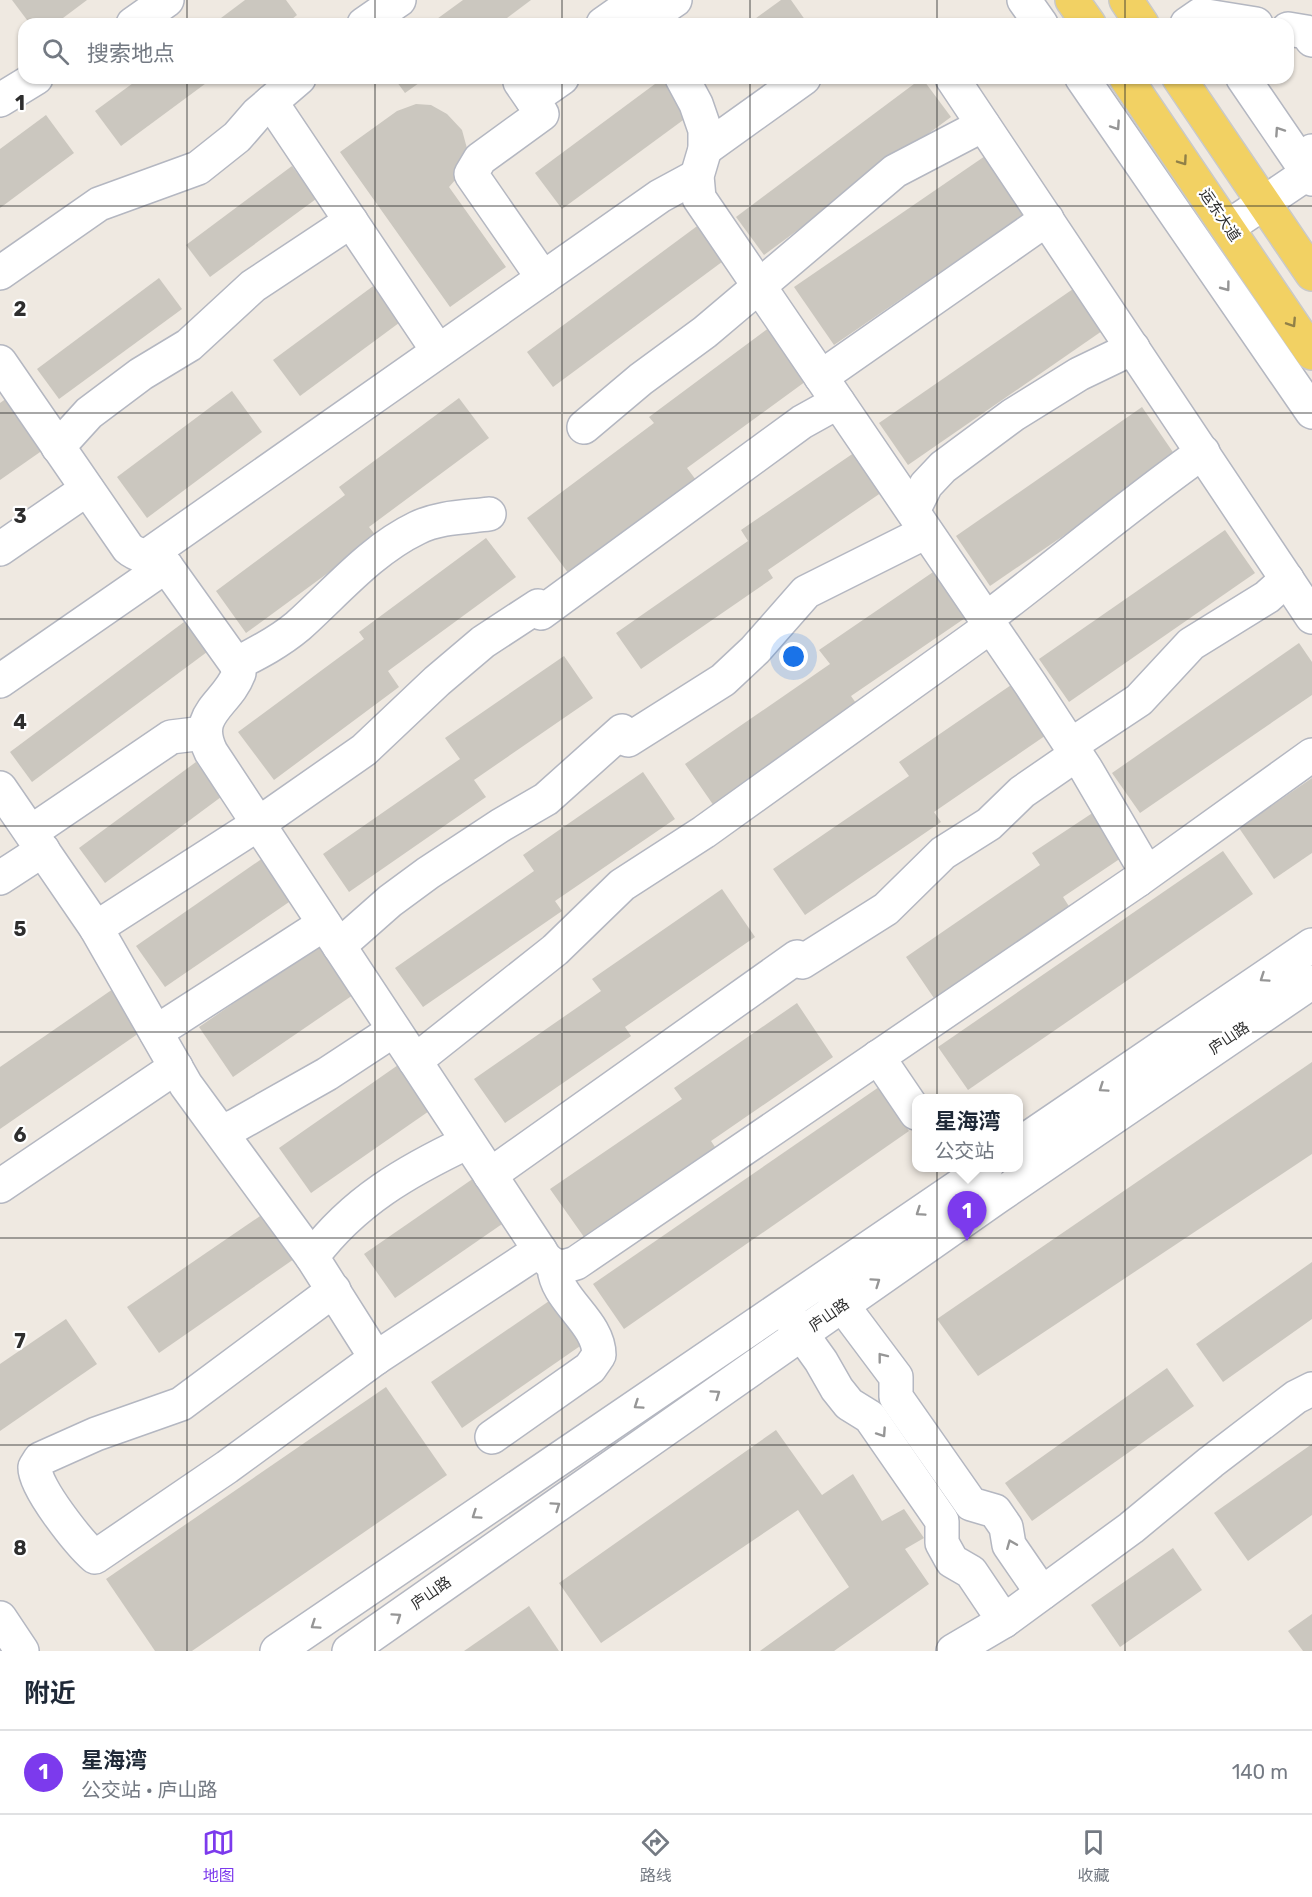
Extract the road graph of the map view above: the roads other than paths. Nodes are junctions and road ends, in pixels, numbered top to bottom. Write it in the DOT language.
graph roads {
  1 [pos="168,0"];
  2 [pos="399,0"];
  3 [pos="675,0"];
  4 [pos="1023,0"];
  5 [pos="1072,0"];
  6 [pos="1126,0"];
  7 [pos="638,12"];
  8 [pos="1196,16"];
  9 [pos="142,18"];
  10 [pos="373,18"];
  11 [pos="620,18"];
  12 [pos="1036,18"];
  13 [pos="1085,18"];
  14 [pos="1138,18"];
  15 [pos="1211,18"];
  16 [pos="26,84"];
  17 [pos="292,84"];
  18 [pos="685,84"];
  19 [pos="797,84"];
  20 [pos="956,84"];
  21 [pos="1086,84"];
  22 [pos="1130,84"];
  23 [pos="1183,84"];
  24 [pos="1248,84"];
  25 [pos="526,86"];
  26 [pos="0,100"];
  27 [pos="271,102"];
  28 [pos="983,125"];
  29 [pos="701,163"];
  30 [pos="1311,167"];
  31 [pos="1263,203"];
  32 [pos="1047,219"];
  33 [pos="351,221"];
  34 [pos="1228,226"];
  35 [pos="0,273"];
  36 [pos="1312,274"];
  37 [pos="543,278"];
  38 [pos="758,285"];
  39 [pos="1133,348"];
  40 [pos="438,351"];
  41 [pos="1312,353"];
  42 [pos="0,362"];
  43 [pos="829,389"];
  44 [pos="1312,412"];
  45 [pos="584,427"];
  46 [pos="58,447"];
  47 [pos="1203,452"];
  48 [pos="87,489"];
  49 [pos="489,514"];
  50 [pos="919,522"];
  51 [pos="0,549"];
  52 [pos="155,562"];
  53 [pos="1287,579"];
  54 [pos="1312,617"];
  55 [pos="988,622"];
  56 [pos="236,664"];
  57 [pos="0,681"];
  58 [pos="204,733"];
  59 [pos="1074,750"];
  60 [pos="1312,755"];
  61 [pos="0,788"];
  62 [pos="258,824"];
  63 [pos="37,841"];
  64 [pos="0,878"];
  65 [pos="1138,880"];
  66 [pos="96,928"];
  67 [pos="331,935"];
  68 [pos="1312,945"];
  69 [pos="1312,982"];
  70 [pos="394,1030"];
  71 [pos="156,1032"];
  72 [pos="886,1051"];
  73 [pos="415,1061"];
  74 [pos="176,1067"];
  75 [pos="927,1094"];
  76 [pos="912,1105"];
  77 [pos="221,1132"];
  78 [pos="468,1142"];
  79 [pos="1023,1143"];
  80 [pos="1023,1153"];
  81 [pos="991,1172"];
  82 [pos="490,1175"];
  83 [pos="977,1180"];
  84 [pos="0,1186"];
  85 [pos="312,1257"];
  86 [pos="547,1258"];
  87 [pos="823,1279"];
  88 [pos="334,1290"];
  89 [pos="782,1306"];
  90 [pos="842,1306"];
  91 [pos="802,1334"];
  92 [pos="376,1358"];
  93 [pos="1312,1389"];
  94 [pos="492,1437"];
  95 [pos="1042,1593"];
  96 [pos="0,1618"];
  97 [pos="1004,1621"];
  98 [pos="22,1651"];
  99 [pos="277,1651"];
  100 [pos="349,1651"];
  101 [pos="953,1651"];
  1 -- 9 [label="street"];
  2 -- 10 [label="street"];
  3 -- 7 [label="street"];
  4 -- 12 [label="street"];
  5 -- 13 [label="main road"];
  6 -- 14 [label="main road"];
  7 -- 11 [label="street"];
  8 -- 15 [label="street"];
  16 -- 26 [label="street"];
  17 -- 27 [label="street"];
  18 -- 29 [label="street"];
  19 -- 29 [label="street"];
  20 -- 28 [label="street"];
  21 -- 44 [label="street, one-way"];
  22 -- 34 [label="main road, 运东大道, one-way"];
  23 -- 31 [label="main road"];
  30 -- 24 [label="street, one-way"];
  25 -- 37 [label="street"];
  27 -- 33 [label="street"];
  27 -- 35 [label="street"];
  28 -- 32 [label="street"];
  28 -- 38 [label="street"];
  29 -- 37 [label="street"];
  29 -- 38 [label="street"];
  30 -- 31 [label="street"];
  31 -- 34 [label="street"];
  31 -- 36 [label="main road"];
  32 -- 39 [label="street"];
  32 -- 43 [label="street"];
  33 -- 40 [label="street"];
  33 -- 46 [label="street"];
  34 -- 41 [label="main road, 运东大道, one-way"];
  37 -- 40 [label="street"];
  38 -- 43 [label="street"];
  38 -- 45 [label="street"];
  39 -- 47 [label="street"];
  39 -- 50 [label="street"];
  40 -- 52 [label="street"];
  42 -- 46 [label="street"];
  43 -- 50 [label="street"];
  43 -- 62 [label="street"];
  46 -- 48 [label="street"];
  47 -- 53 [label="street"];
  47 -- 55 [label="street"];
  48 -- 51 [label="street"];
  48 -- 52 [label="street"];
  49 -- 56 [label="street"];
  50 -- 55 [label="street"];
  50 -- 67 [label="street"];
  52 -- 56 [label="street"];
  52 -- 57 [label="street"];
  53 -- 54 [label="street"];
  53 -- 59 [label="street"];
  55 -- 59 [label="street"];
  55 -- 73 [label="street"];
  56 -- 58 [label="street"];
  58 -- 62 [label="street"];
  58 -- 63 [label="street"];
  59 -- 65 [label="street"];
  59 -- 82 [label="street"];
  60 -- 65 [label="street"];
  61 -- 63 [label="street"];
  62 -- 66 [label="street"];
  62 -- 67 [label="street"];
  63 -- 64 [label="street"];
  63 -- 66 [label="street"];
  65 -- 72 [label="street"];
  66 -- 71 [label="street"];
  67 -- 70 [label="street"];
  67 -- 71 [label="street"];
  68 -- 79 [label="street, 庐山路, one-way"];
  69 -- 80 [label="street, 庐山路"];
  70 -- 73 [label="street"];
  70 -- 77 [label="street"];
  71 -- 74 [label="street"];
  72 -- 75 [label="street"];
  72 -- 76 [label="street"];
  72 -- 86 [label="street"];
  73 -- 78 [label="street"];
  74 -- 77 [label="street"];
  74 -- 84 [label="street"];
  77 -- 85 [label="street"];
  78 -- 82 [label="street"];
  78 -- 85 [label="street"];
  81 -- 83 [label="street, 庐山路"];
  82 -- 86 [label="street"];
  83 -- 87 [label="street, 庐山路, one-way"];
  90 -- 83 [label="street, 庐山路, one-way"];
  85 -- 88 [label="street"];
  86 -- 92 [label="street"];
  86 -- 94 [label="street"];
  87 -- 89 [label="street, 庐山路"];
  87 -- 90 [label="street"];
  88 -- 92 [label="street"];
  88 -- 92 [label="street"];
  89 -- 91 [label="street"];
  89 -- 99 [label="street, 庐山路, one-way"];
  90 -- 91 [label="street, 庐山路"];
  95 -- 90 [label="street, one-way"];
  91 -- 97 [label="street, one-way"];
  100 -- 91 [label="street, 庐山路, one-way"];
  93 -- 95 [label="street"];
  95 -- 97 [label="street"];
  96 -- 98 [label="street"];
  97 -- 101 [label="street"];
}
